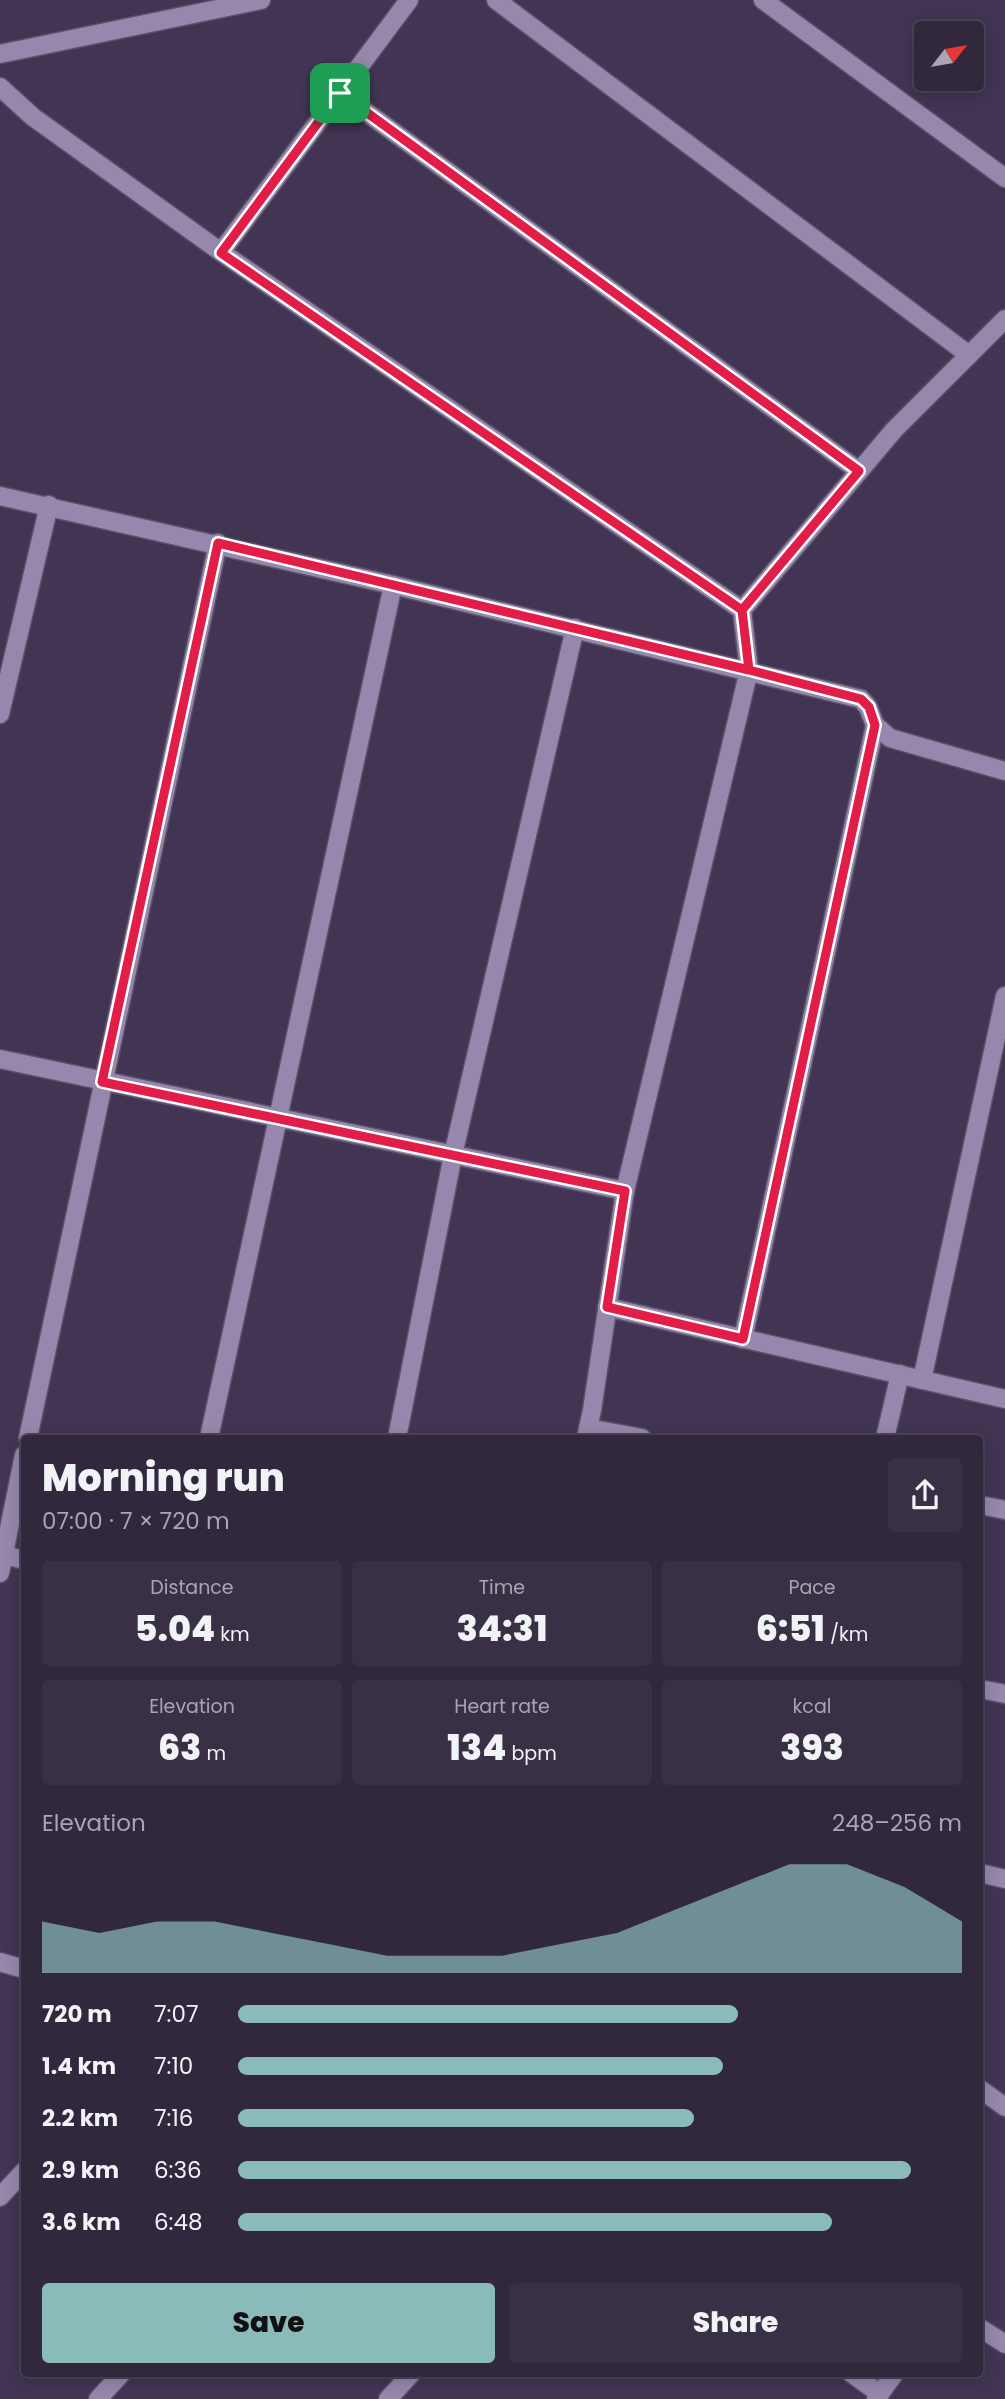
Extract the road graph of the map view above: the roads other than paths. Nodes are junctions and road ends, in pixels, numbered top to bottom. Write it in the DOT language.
graph roads {
  1 [pos="261,0"];
  2 [pos="409,0"];
  3 [pos="496,0"];
  4 [pos="763,0"];
  5 [pos="0,54"];
  6 [pos="0,86"];
  7 [pos="340,93"];
  8 [pos="1005,178"];
  9 [pos="221,253"];
  10 [pos="1005,319"];
  11 [pos="969,355"];
  12 [pos="859,471"];
  13 [pos="0,495"];
  14 [pos="48,505"];
  15 [pos="218,543"];
  16 [pos="393,584"];
  17 [pos="742,610"];
  18 [pos="575,628"];
  19 [pos="749,670"];
  20 [pos="0,714"];
  21 [pos="875,725"];
  22 [pos="1005,771"];
  23 [pos="1005,996"];
  24 [pos="0,1059"];
  25 [pos="102,1082"];
  26 [pos="279,1118"];
  27 [pos="453,1155"];
  28 [pos="625,1191"];
  29 [pos="607,1307"];
  30 [pos="743,1339"];
  31 [pos="900,1374"];
  32 [pos="922,1380"];
  33 [pos="1005,1399"];
  34 [pos="587,1433"];
  35 [pos="29,1435"];
  36 [pos="210,1435"];
  37 [pos="398,1435"];
  38 [pos="609,1435"];
  39 [pos="885,1435"];
  40 [pos="21,1469"];
  41 [pos="983,1506"];
  42 [pos="1005,1510"];
  43 [pos="21,1560"];
  44 [pos="1,1561"];
  45 [pos="983,1690"];
  46 [pos="1005,1694"];
  47 [pos="983,1874"];
  48 [pos="1005,1878"];
  49 [pos="0,1962"];
  50 [pos="21,1968"];
  51 [pos="983,2092"];
  52 [pos="1005,2107"];
  53 [pos="21,2174"];
  54 [pos="0,2197"];
  55 [pos="983,2330"];
  56 [pos="1005,2344"];
  57 [pos="118,2377"];
  58 [pos="408,2377"];
  59 [pos="856,2377"];
  60 [pos="892,2377"];
  61 [pos="878,2396"];
  62 [pos="98,2399"];
  63 [pos="388,2399"];
  1 -- 5 [label="street"];
  2 -- 7 [label="street"];
  3 -- 11 [label="street"];
  4 -- 8 [label="street"];
  6 -- 9 [label="street"];
  7 -- 9 [label="street"];
  7 -- 12 [label="street"];
  9 -- 17 [label="street"];
  10 -- 11 [label="street"];
  11 -- 12 [label="street"];
  12 -- 17 [label="street"];
  13 -- 14 [label="street"];
  14 -- 15 [label="street"];
  14 -- 20 [label="street"];
  15 -- 16 [label="street"];
  15 -- 25 [label="street"];
  16 -- 18 [label="street"];
  16 -- 26 [label="street"];
  17 -- 19 [label="street"];
  18 -- 19 [label="street"];
  18 -- 27 [label="street"];
  19 -- 21 [label="street"];
  19 -- 28 [label="street"];
  21 -- 22 [label="street"];
  21 -- 30 [label="street"];
  23 -- 32 [label="street"];
  24 -- 25 [label="street"];
  25 -- 26 [label="street"];
  25 -- 35 [label="street"];
  26 -- 27 [label="street"];
  26 -- 36 [label="street"];
  27 -- 28 [label="street"];
  27 -- 37 [label="street"];
  28 -- 29 [label="street"];
  29 -- 30 [label="street"];
  29 -- 34 [label="street"];
  30 -- 31 [label="street"];
  31 -- 32 [label="street"];
  31 -- 39 [label="street"];
  32 -- 33 [label="street"];
  34 -- 38 [label="street"];
  40 -- 44 [label="street"];
  41 -- 42 [label="street"];
  43 -- 44 [label="street"];
  45 -- 46 [label="street"];
  47 -- 48 [label="street"];
  49 -- 50 [label="street"];
  51 -- 52 [label="street"];
  53 -- 54 [label="street"];
  55 -- 56 [label="street"];
  57 -- 62 [label="street"];
  58 -- 63 [label="street"];
  59 -- 61 [label="street"];
  60 -- 61 [label="street"];
}
